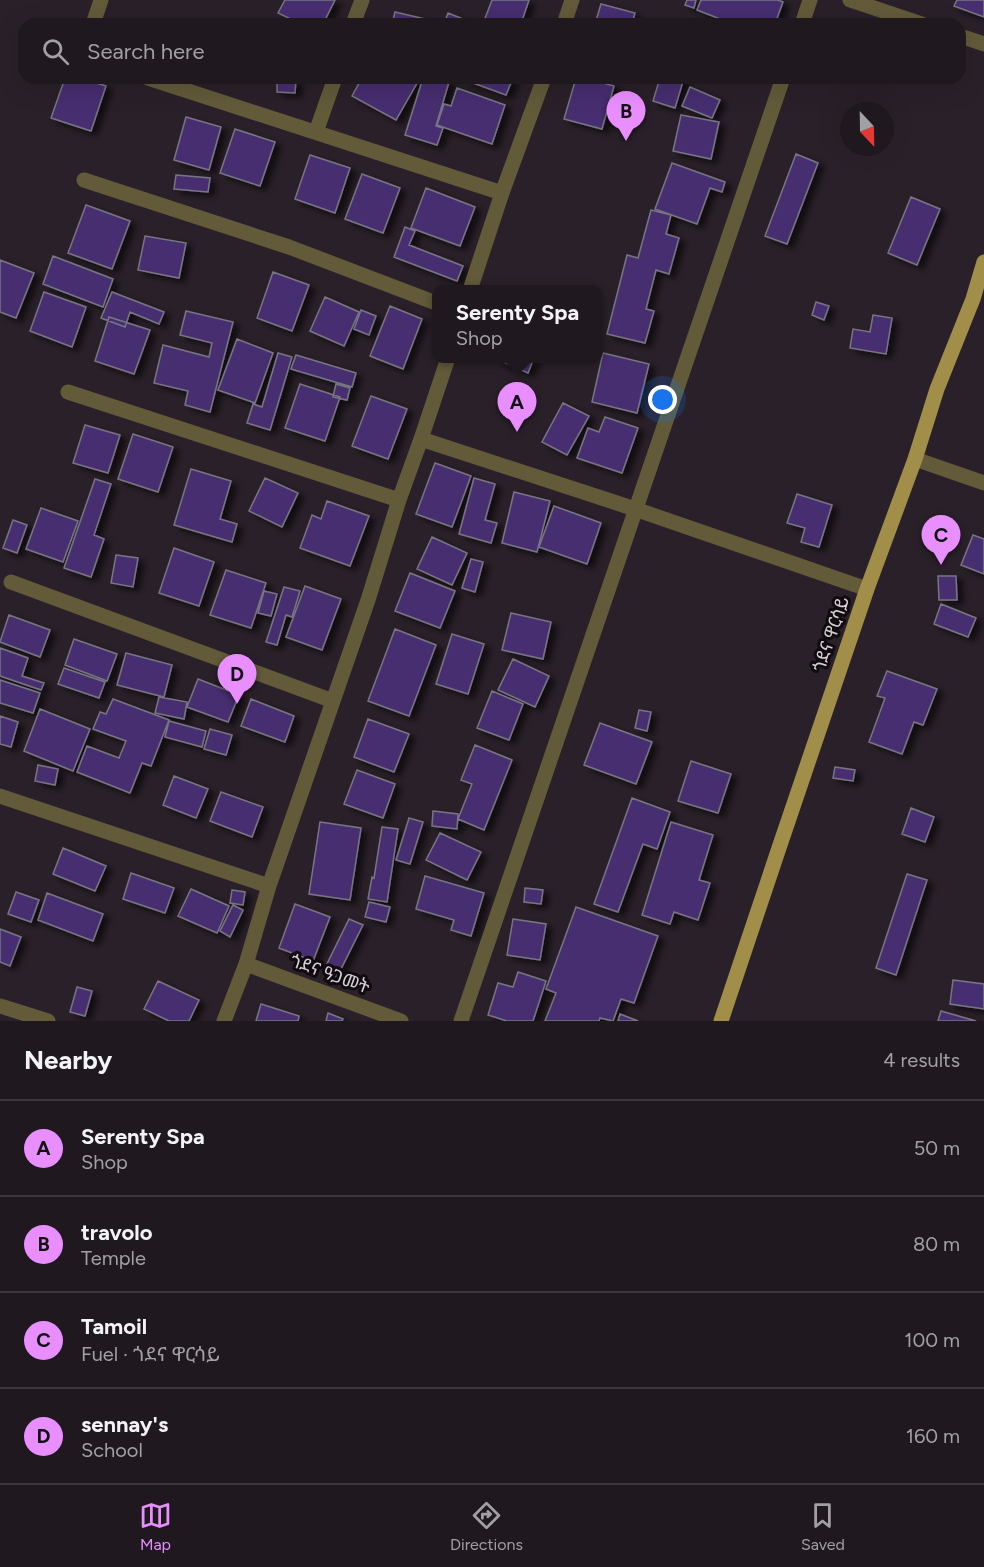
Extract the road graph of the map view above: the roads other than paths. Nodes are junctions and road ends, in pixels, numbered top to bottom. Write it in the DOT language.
graph roads {
  1 [pos="101,0"];
  2 [pos="362,0"];
  3 [pos="572,0"];
  4 [pos="810,0"];
  5 [pos="850,0"];
  6 [pos="95,18"];
  7 [pos="355,18"];
  8 [pos="566,18"];
  9 [pos="804,18"];
  10 [pos="904,18"];
  11 [pos="966,38"];
  12 [pos="984,44"];
  13 [pos="167,84"];
  14 [pos="333,84"];
  15 [pos="542,84"];
  16 [pos="781,84"];
  17 [pos="316,132"];
  18 [pos="84,180"];
  19 [pos="502,193"];
  20 [pos="984,262"];
  21 [pos="472,285"];
  22 [pos="432,301"];
  23 [pos="978,301"];
  24 [pos="446,363"];
  25 [pos="69,392"];
  26 [pos="422,439"];
  27 [pos="915,459"];
  28 [pos="984,483"];
  29 [pos="399,500"];
  30 [pos="635,509"];
  31 [pos="10,582"];
  32 [pos="867,589"];
  33 [pos="333,701"];
  34 [pos="0,795"];
  35 [pos="269,886"];
  36 [pos="246,964"];
  37 [pos="0,1006"];
  38 [pos="48,1021"];
  39 [pos="224,1021"];
  40 [pos="401,1021"];
  41 [pos="461,1021"];
  42 [pos="721,1021"];
  1 -- 6 [label="street"];
  2 -- 7 [label="street"];
  3 -- 8 [label="street"];
  4 -- 9 [label="street"];
  5 -- 10 [label="street"];
  11 -- 12 [label="street"];
  13 -- 17 [label="street"];
  14 -- 17 [label="street"];
  15 -- 19 [label="street"];
  16 -- 30 [label="street"];
  17 -- 19 [label="street"];
  18 -- 22 [label="street"];
  19 -- 21 [label="street"];
  20 -- 23 [label="main road, ጎደና ዋርሳይ"];
  23 -- 27 [label="main road, ጎደና ዋርሳይ"];
  24 -- 26 [label="street"];
  25 -- 29 [label="street"];
  26 -- 29 [label="street"];
  26 -- 30 [label="street"];
  27 -- 28 [label="street"];
  27 -- 32 [label="main road, ጎደና ዋርሳይ"];
  29 -- 33 [label="street"];
  30 -- 32 [label="street"];
  30 -- 41 [label="street"];
  31 -- 33 [label="street"];
  32 -- 42 [label="main road, ጎደና ዋርሳይ"];
  33 -- 35 [label="street"];
  34 -- 35 [label="street"];
  35 -- 36 [label="street"];
  36 -- 39 [label="street"];
  36 -- 40 [label="street, ጎደና ዓጋመት"];
  37 -- 38 [label="street"];
}
